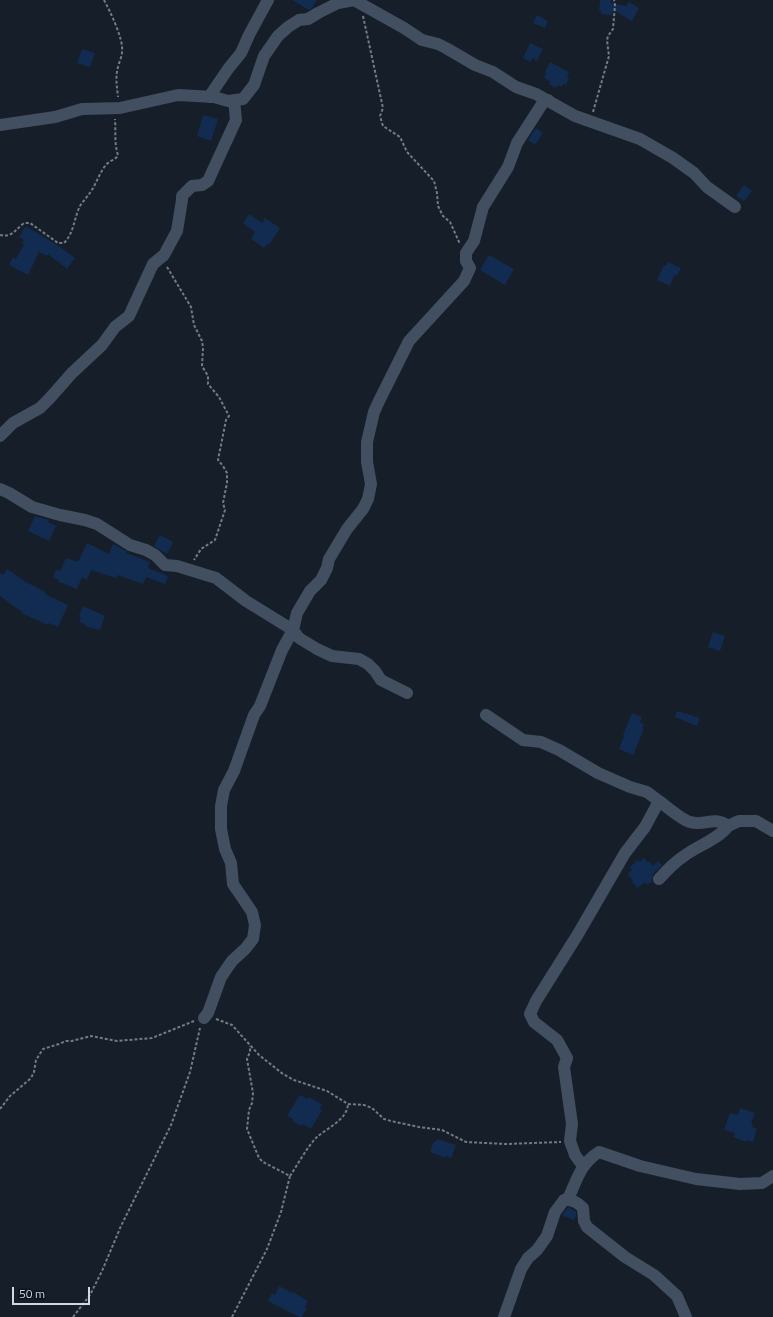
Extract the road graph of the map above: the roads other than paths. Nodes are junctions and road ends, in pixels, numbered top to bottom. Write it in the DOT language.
graph roads {
  1 [pos="268,0"];
  2 [pos="357,2"];
  3 [pos="209,97"];
  4 [pos="234,100"];
  5 [pos="548,100"];
  6 [pos="0,125"];
  7 [pos="735,208"];
  8 [pos="0,436"];
  9 [pos="0,489"];
  10 [pos="293,630"];
  11 [pos="407,693"];
  12 [pos="486,715"];
  13 [pos="659,800"];
  14 [pos="728,826"];
  15 [pos="773,831"];
  16 [pos="659,879"];
  17 [pos="203,1018"];
  18 [pos="583,1166"];
  19 [pos="773,1176"];
  20 [pos="568,1199"];
  21 [pos="504,1317"];
  22 [pos="686,1317"];
  1 -- 3 [label="street"];
  2 -- 4 [label="street"];
  2 -- 5 [label="street"];
  3 -- 4 [label="street"];
  3 -- 6 [label="street"];
  4 -- 8 [label="street"];
  5 -- 7 [label="street"];
  5 -- 10 [label="street"];
  9 -- 10 [label="street"];
  10 -- 11 [label="street"];
  10 -- 17 [label="street"];
  12 -- 13 [label="street"];
  13 -- 14 [label="street"];
  13 -- 18 [label="street"];
  14 -- 15 [label="street"];
  14 -- 16 [label="street"];
  18 -- 19 [label="street"];
  18 -- 20 [label="street"];
  20 -- 21 [label="street"];
  20 -- 22 [label="street"];
}
